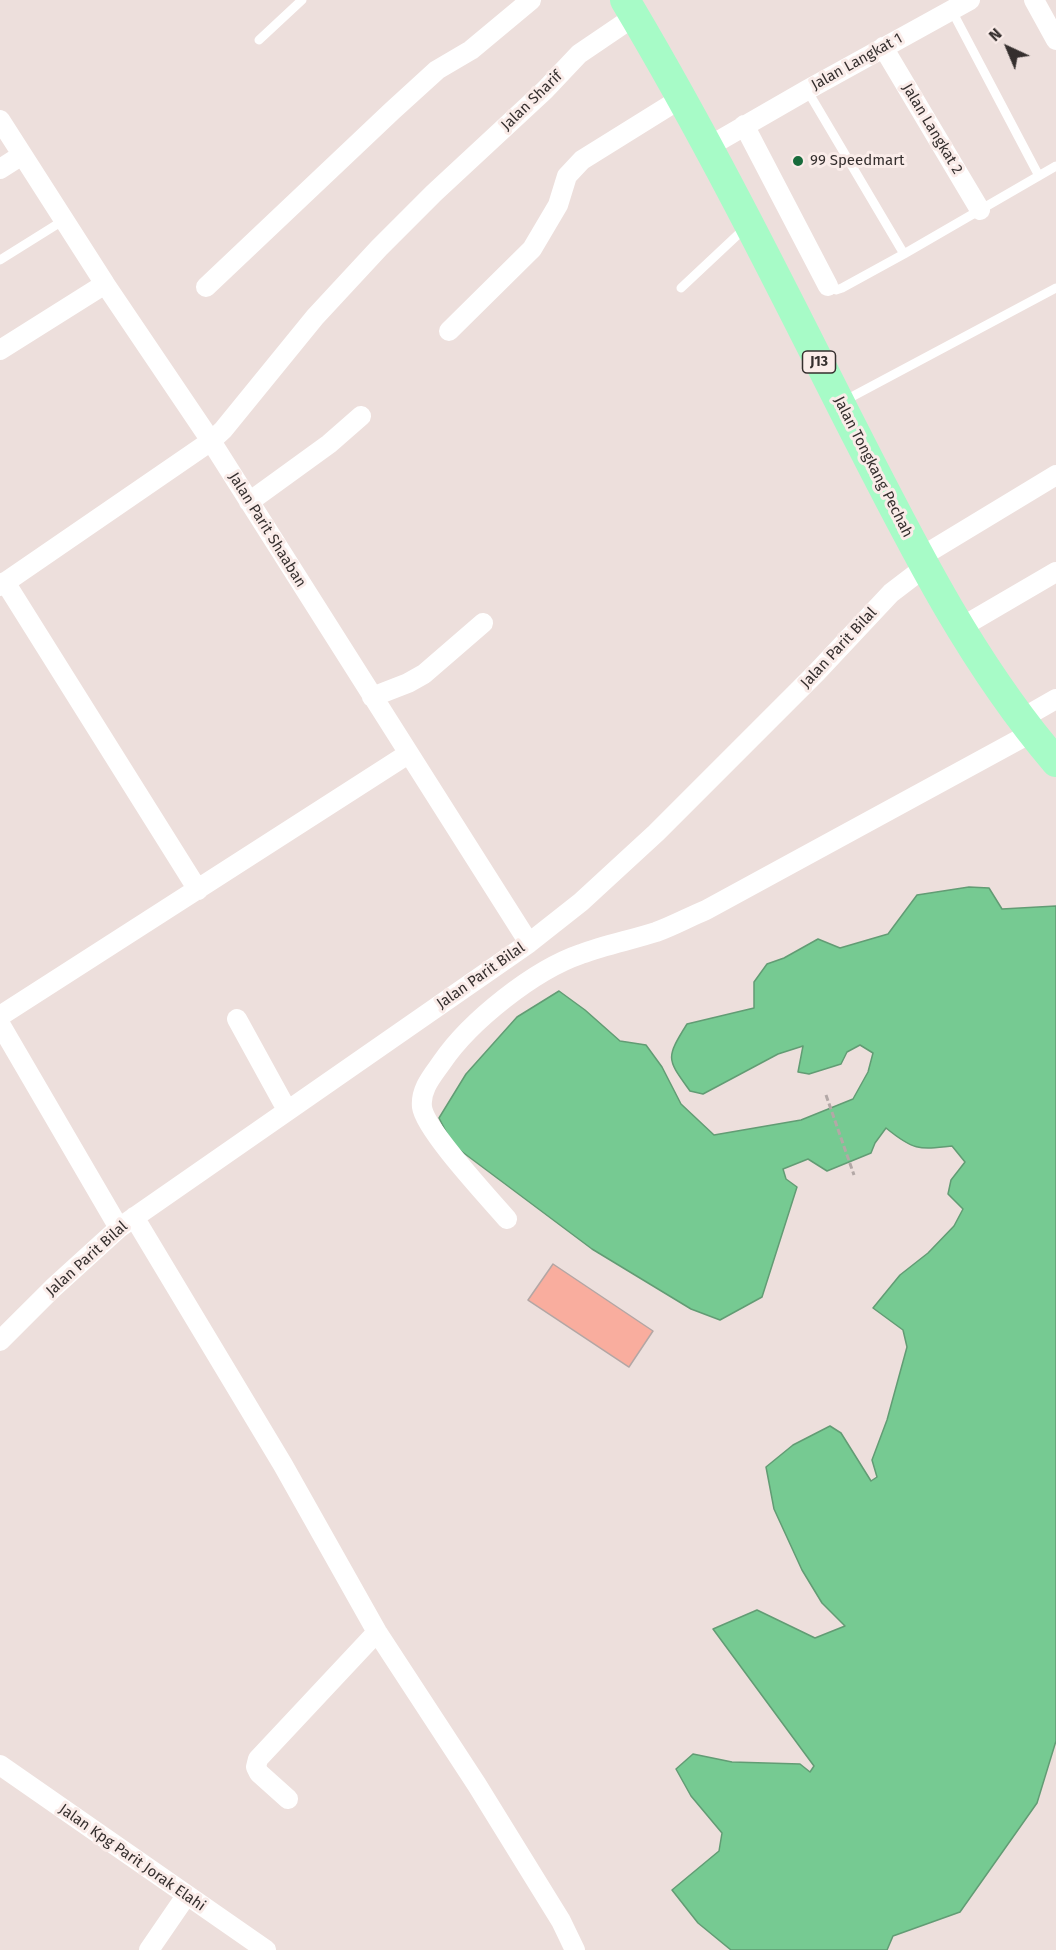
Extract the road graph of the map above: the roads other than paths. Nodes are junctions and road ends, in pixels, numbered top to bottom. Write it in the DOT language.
graph roads {
  1 [pos="302,0"];
  2 [pos="531,0"];
  3 [pos="970,0"];
  4 [pos="1034,0"];
  5 [pos="630,8"];
  6 [pos="952,11"];
  7 [pos="259,40"];
  8 [pos="1056,40"];
  9 [pos="883,47"];
  10 [pos="807,90"];
  11 [pos="680,99"];
  12 [pos="0,120"];
  13 [pos="729,135"];
  14 [pos="22,154"];
  15 [pos="1056,166"];
  16 [pos="0,169"];
  17 [pos="1039,176"];
  18 [pos="980,210"];
  19 [pos="64,220"];
  20 [pos="749,224"];
  21 [pos="904,254"];
  22 [pos="0,260"];
  23 [pos="105,284"];
  24 [pos="828,286"];
  25 [pos="206,287"];
  26 [pos="681,288"];
  27 [pos="1056,288"];
  28 [pos="449,331"];
  29 [pos="0,350"];
  30 [pos="840,403"];
  31 [pos="361,416"];
  32 [pos="218,435"];
  33 [pos="1056,476"];
  34 [pos="257,497"];
  35 [pos="922,562"];
  36 [pos="1056,572"];
  37 [pos="3,584"];
  38 [pos="483,623"];
  39 [pos="960,628"];
  40 [pos="380,694"];
  41 [pos="1056,699"];
  42 [pos="1026,726"];
  43 [pos="408,754"];
  44 [pos="1056,762"];
  45 [pos="198,890"];
  46 [pos="529,943"];
  47 [pos="0,1016"];
  48 [pos="237,1019"];
  49 [pos="0,1024"];
  50 [pos="287,1110"];
  51 [pos="507,1219"];
  52 [pos="126,1222"];
  53 [pos="0,1341"];
  54 [pos="377,1632"];
  55 [pos="0,1765"];
  56 [pos="288,1799"];
  57 [pos="181,1903"];
  58 [pos="255,1947"];
  59 [pos="149,1950"];
  60 [pos="575,1950"];
  1 -- 7 [label="lane"];
  2 -- 25 [label="street"];
  3 -- 6 [label="street, Jalan Langkat 1"];
  4 -- 8 [label="street"];
  5 -- 11 [label="main road, Jalan Tongkang Pechah / J13"];
  5 -- 32 [label="street, Jalan Sharif"];
  6 -- 9 [label="street, Jalan Langkat 1"];
  6 -- 17 [label="lane"];
  9 -- 10 [label="street, Jalan Langkat 1"];
  9 -- 18 [label="street, Jalan Langkat 2"];
  10 -- 13 [label="street, Jalan Langkat 1"];
  10 -- 21 [label="lane"];
  11 -- 13 [label="main road, Jalan Tongkang Pechah / J13"];
  11 -- 28 [label="street"];
  12 -- 14 [label="street, Jalan Parit Shaaban"];
  13 -- 20 [label="main road, Jalan Tongkang Pechah / J13"];
  13 -- 24 [label="street"];
  14 -- 16 [label="street"];
  14 -- 19 [label="street, Jalan Parit Shaaban"];
  15 -- 17 [label="lane"];
  17 -- 18 [label="lane"];
  18 -- 21 [label="lane"];
  19 -- 22 [label="lane"];
  19 -- 23 [label="street, Jalan Parit Shaaban"];
  20 -- 26 [label="lane"];
  20 -- 30 [label="main road, Jalan Tongkang Pechah / J13"];
  21 -- 24 [label="lane"];
  23 -- 29 [label="street"];
  23 -- 32 [label="street, Jalan Parit Shaaban"];
  27 -- 30 [label="lane"];
  30 -- 35 [label="main road, Jalan Tongkang Pechah / J13"];
  31 -- 34 [label="street"];
  32 -- 34 [label="street, Jalan Parit Shaaban"];
  32 -- 37 [label="street, Jalan Sharif"];
  33 -- 35 [label="street, Jalan Parit Bilal"];
  34 -- 40 [label="street, Jalan Parit Shaaban"];
  35 -- 39 [label="main road, Jalan Tongkang Pechah / J13"];
  35 -- 46 [label="street, Jalan Parit Bilal"];
  36 -- 39 [label="street"];
  37 -- 45 [label="street"];
  38 -- 40 [label="street"];
  39 -- 42 [label="main road, Jalan Tongkang Pechah / J13"];
  40 -- 43 [label="street, Jalan Parit Shaaban"];
  41 -- 42 [label="street"];
  42 -- 44 [label="main road, Jalan Tongkang Pechah / J13"];
  42 -- 51 [label="street"];
  43 -- 45 [label="street"];
  43 -- 46 [label="street, Jalan Parit Shaaban"];
  45 -- 47 [label="street"];
  46 -- 50 [label="street, Jalan Parit Bilal"];
  48 -- 50 [label="street"];
  49 -- 52 [label="street"];
  50 -- 52 [label="street, Jalan Parit Bilal"];
  52 -- 53 [label="street, Jalan Parit Bilal"];
  52 -- 54 [label="street"];
  54 -- 56 [label="street"];
  54 -- 60 [label="street"];
  55 -- 57 [label="street, Jalan Kpg Parit Jorak Elahi"];
  57 -- 58 [label="street, Jalan Kpg Parit Jorak Elahi"];
  57 -- 59 [label="street"];
}
